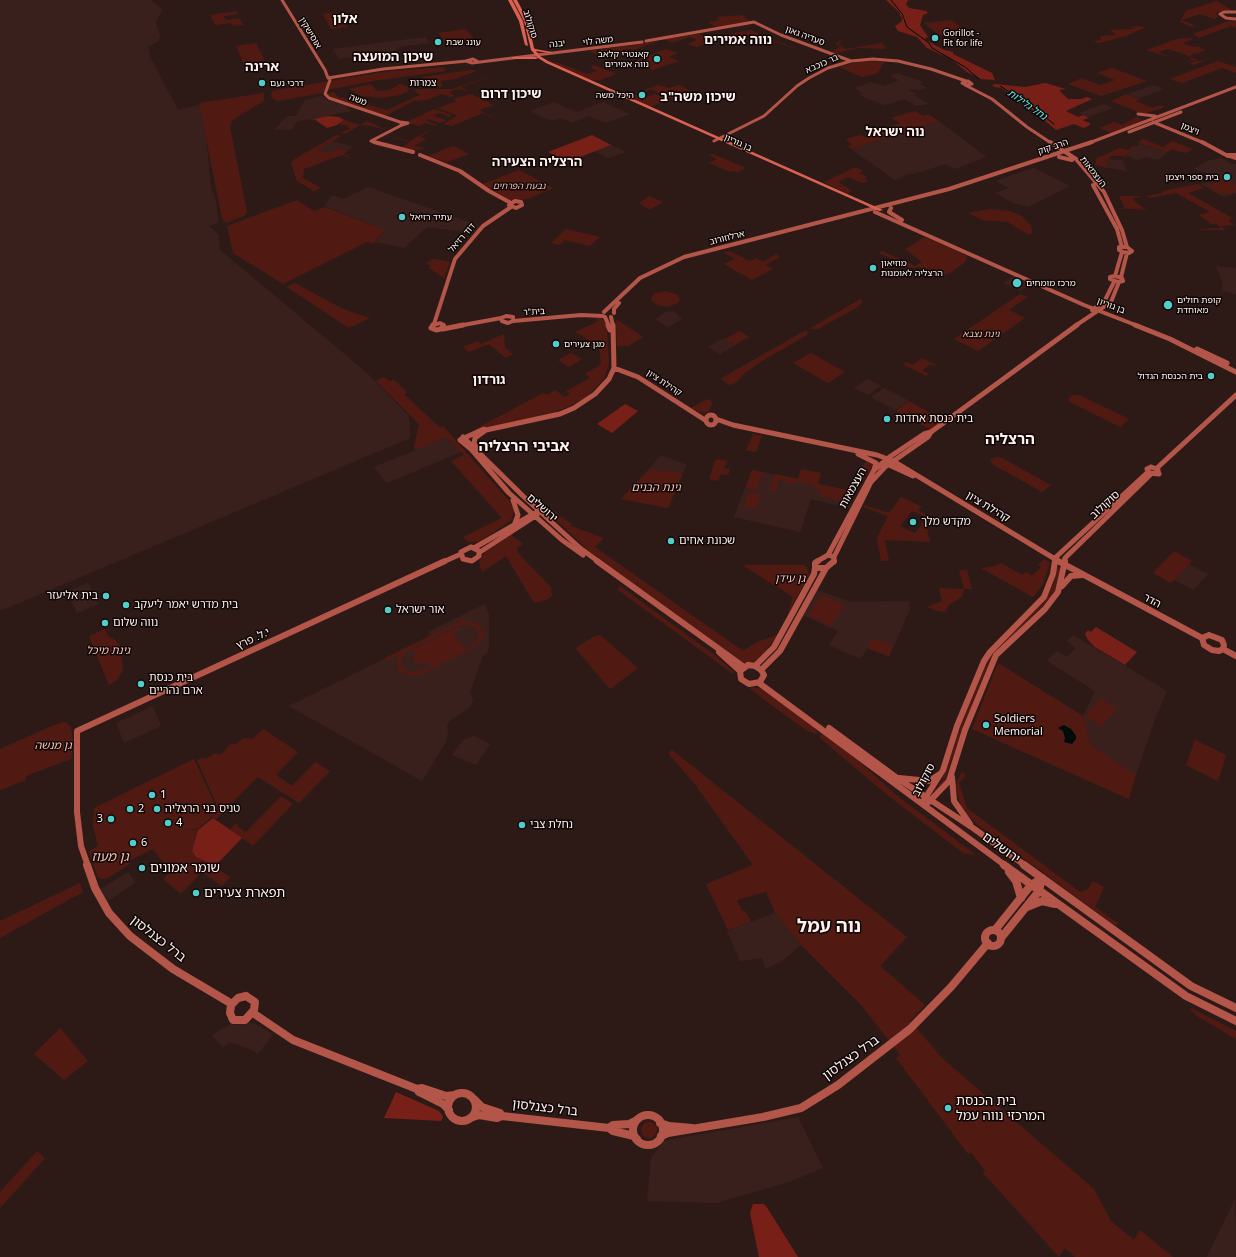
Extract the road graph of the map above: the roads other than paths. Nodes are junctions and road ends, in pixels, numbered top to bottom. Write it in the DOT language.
graph roads {
  1 [pos="282,0"];
  2 [pos="516,0"];
  3 [pos="509,2"];
  4 [pos="1236,12"];
  5 [pos="1236,19"];
  6 [pos="640,41"];
  7 [pos="550,52"];
  8 [pos="535,54"];
  9 [pos="523,55"];
  10 [pos="513,58"];
  11 [pos="477,61"];
  12 [pos="851,61"];
  13 [pos="326,74"];
  14 [pos="333,79"];
  15 [pos="584,79"];
  16 [pos="964,83"];
  17 [pos="1236,87"];
  18 [pos="976,89"];
  19 [pos="610,91"];
  20 [pos="1236,91"];
  21 [pos="1170,112"];
  22 [pos="1138,114"];
  23 [pos="1149,120"];
  24 [pos="1162,120"];
  25 [pos="1155,123"];
  26 [pos="1148,125"];
  27 [pos="1165,127"];
  28 [pos="718,139"];
  29 [pos="1219,150"];
  30 [pos="1067,154"];
  31 [pos="1235,157"];
  32 [pos="1060,158"];
  33 [pos="1072,160"];
  34 [pos="511,205"];
  35 [pos="890,209"];
  36 [pos="870,210"];
  37 [pos="877,210"];
  38 [pos="902,220"];
  39 [pos="941,241"];
  40 [pos="951,241"];
  41 [pos="1124,250"];
  42 [pos="979,256"];
  43 [pos="1115,276"];
  44 [pos="1120,277"];
  45 [pos="1117,282"];
  46 [pos="1098,308"];
  47 [pos="604,314"];
  48 [pos="612,315"];
  49 [pos="438,316"];
  50 [pos="513,319"];
  51 [pos="501,320"];
  52 [pos="443,326"];
  53 [pos="1201,355"];
  54 [pos="1234,367"];
  55 [pos="614,368"];
  56 [pos="1236,372"];
  57 [pos="626,373"];
  58 [pos="605,384"];
  59 [pos="1236,395"];
  60 [pos="486,430"];
  61 [pos="463,438"];
  62 [pos="477,449"];
  63 [pos="852,451"];
  64 [pos="899,454"];
  65 [pos="877,455"];
  66 [pos="888,462"];
  67 [pos="902,468"];
  68 [pos="877,471"];
  69 [pos="1149,473"];
  70 [pos="509,493"];
  71 [pos="540,511"];
  72 [pos="533,515"];
  73 [pos="516,525"];
  74 [pos="547,527"];
  75 [pos="474,548"];
  76 [pos="480,552"];
  77 [pos="461,554"];
  78 [pos="831,556"];
  79 [pos="1055,559"];
  80 [pos="465,560"];
  81 [pos="1063,563"];
  82 [pos="437,564"];
  83 [pos="815,568"];
  84 [pos="826,568"];
  85 [pos="1084,575"];
  86 [pos="620,579"];
  87 [pos="1093,579"];
  88 [pos="1058,592"];
  89 [pos="1202,638"];
  90 [pos="1223,649"];
  91 [pos="1236,656"];
  92 [pos="755,666"];
  93 [pos="742,669"];
  94 [pos="761,670"];
  95 [pos="760,682"];
  96 [pos="77,731"];
  97 [pos="943,770"];
  98 [pos="952,773"];
  99 [pos="897,778"];
  100 [pos="928,799"];
  101 [pos="923,805"];
  102 [pos="973,828"];
  103 [pos="993,857"];
  104 [pos="1042,878"];
  105 [pos="1031,884"];
  106 [pos="1039,891"];
  107 [pos="1020,898"];
  108 [pos="1060,905"];
  109 [pos="1024,908"];
  110 [pos="995,930"];
  111 [pos="1001,938"];
  112 [pos="988,943"];
  113 [pos="232,1004"];
  114 [pos="1236,1008"];
  115 [pos="253,1013"];
  116 [pos="1236,1021"];
  117 [pos="417,1089"];
  118 [pos="455,1095"];
  119 [pos="475,1100"];
  120 [pos="449,1110"];
  121 [pos="502,1116"];
  122 [pos="470,1118"];
  123 [pos="637,1120"];
  124 [pos="660,1123"];
  125 [pos="609,1128"];
  126 [pos="693,1128"];
  127 [pos="661,1136"];
  128 [pos="637,1139"];
  1 -- 13 [label="street, אוסישקין"];
  2 -- 8 [label="main road, סוקולוב"];
  3 -- 8 [label="main road, סוקולוב"];
  4 -- 5 [label="street"];
  6 -- 7 [label="street, יבנה"];
  6 -- 8 [label="street, משה לוי"];
  6 -- 12 [label="street, סעדיה גאון"];
  7 -- 8 [label="main road"];
  8 -- 9 [label="main road"];
  8 -- 10 [label="main road"];
  8 -- 15 [label="main road, בן גוריון"];
  8 -- 28 [label="main road, בן גוריון"];
  9 -- 11 [label="street"];
  10 -- 11 [label="street"];
  11 -- 14 [label="street"];
  12 -- 16 [label="street, בר כוכבא"];
  12 -- 28 [label="street, בר כוכבא"];
  13 -- 14 [label="street, אוסישקין"];
  13 -- 14 [label="street"];
  14 -- 34 [label="street, משה"];
  15 -- 19 [label="main road, בן גוריון"];
  15 -- 19 [label="main road"];
  16 -- 18 [label="street, בר כוכבא"];
  16 -- 18 [label="street, בר כוכבא"];
  17 -- 21 [label="street, הרב קוק"];
  18 -- 30 [label="street, בר כוכבא"];
  19 -- 28 [label="main road, בן גוריון"];
  20 -- 24 [label="street, הרב קוק"];
  21 -- 22 [label="street"];
  21 -- 23 [label="street, הרב קוק"];
  23 -- 25 [label="street, ויצמן"];
  23 -- 30 [label="street, הרב קוק"];
  24 -- 25 [label="street, הרב קוק"];
  24 -- 27 [label="street"];
  25 -- 26 [label="street, הרב קוק"];
  25 -- 27 [label="street, ויצמן"];
  26 -- 27 [label="street"];
  26 -- 30 [label="street, הרב קוק"];
  27 -- 29 [label="street, ויצמן"];
  28 -- 36 [label="main road, בן גוריון"];
  28 -- 37 [label="main road, בן גוריון"];
  29 -- 31 [label="street, ויצמן"];
  29 -- 31 [label="street, ויצמן"];
  30 -- 32 [label="street, הרב קוק"];
  30 -- 33 [label="street, העצמאות"];
  30 -- 37 [label="street, הרב קוק"];
  30 -- 41 [label="street, העצמאות"];
  32 -- 33 [label="street"];
  32 -- 35 [label="street, הרב קוק"];
  33 -- 41 [label="street, העצמאות"];
  34 -- 49 [label="street, דוד רזיאל"];
  35 -- 37 [label="street, הרב קוק"];
  35 -- 38 [label="street, בן גוריון"];
  36 -- 37 [label="main road, בן גוריון"];
  36 -- 47 [label="street, ארלוזורוב"];
  37 -- 38 [label="street, בן גוריון"];
  37 -- 39 [label="street, בן גוריון"];
  37 -- 48 [label="street, ארלוזורוב"];
  38 -- 40 [label="street, בן גוריון"];
  39 -- 40 [label="street, בן גוריון"];
  39 -- 42 [label="street, בן גוריון"];
  40 -- 42 [label="street, בן גוריון"];
  41 -- 43 [label="street"];
  41 -- 44 [label="street"];
  42 -- 46 [label="street, בן גוריון"];
  42 -- 46 [label="street, בן גוריון"];
  43 -- 44 [label="street"];
  43 -- 45 [label="street"];
  44 -- 45 [label="street"];
  45 -- 46 [label="street, העצמאות"];
  46 -- 53 [label="street, בן גוריון"];
  46 -- 54 [label="street, בן גוריון"];
  46 -- 64 [label="street, העצמאות"];
  47 -- 48 [label="street, בית\"ר"];
  47 -- 50 [label="street, בית\"ר"];
  47 -- 61 [label="street"];
  48 -- 55 [label="street"];
  49 -- 52 [label="street"];
  49 -- 52 [label="street, דוד רזיאל"];
  50 -- 51 [label="street"];
  50 -- 51 [label="street"];
  51 -- 52 [label="street"];
  53 -- 54 [label="street"];
  53 -- 56 [label="street, בן גוריון"];
  55 -- 57 [label="street, קהילת ציון"];
  55 -- 58 [label="street"];
  57 -- 58 [label="street"];
  57 -- 63 [label="street, קהילת ציון"];
  58 -- 60 [label="street"];
  59 -- 69 [label="street"];
  60 -- 61 [label="street"];
  60 -- 62 [label="street"];
  61 -- 62 [label="street, ירושלים"];
  61 -- 70 [label="street, ירושלים"];
  62 -- 71 [label="street, ירושלים"];
  63 -- 65 [label="street, קהילת ציון"];
  63 -- 66 [label="street, קהילת ציון"];
  63 -- 68 [label="street"];
  64 -- 65 [label="street"];
  64 -- 66 [label="street, העצמאות"];
  64 -- 67 [label="street"];
  65 -- 66 [label="street, קהילת ציון"];
  66 -- 67 [label="street, קהילת ציון"];
  66 -- 68 [label="street, העצמאות"];
  67 -- 68 [label="street"];
  67 -- 79 [label="street, קהילת ציון"];
  68 -- 78 [label="street, העצמאות"];
  69 -- 79 [label="street, סוקולוב"];
  69 -- 81 [label="street, סוקולוב"];
  70 -- 72 [label="street, ירושלים"];
  70 -- 73 [label="street"];
  71 -- 72 [label="street"];
  71 -- 86 [label="street, ירושלים"];
  72 -- 73 [label="street"];
  72 -- 74 [label="street, ירושלים"];
  73 -- 74 [label="street"];
  73 -- 75 [label="street"];
  73 -- 76 [label="street"];
  74 -- 86 [label="street, ירושלים"];
  75 -- 76 [label="street"];
  75 -- 77 [label="street"];
  76 -- 80 [label="street"];
  77 -- 80 [label="street"];
  77 -- 82 [label="street, י.ל. פרץ"];
  78 -- 83 [label="street"];
  78 -- 84 [label="street"];
  79 -- 81 [label="street, קהילת ציון"];
  79 -- 97 [label="street, סוקולוב"];
  80 -- 82 [label="street, י.ל. פרץ"];
  81 -- 85 [label="street, הדר"];
  81 -- 87 [label="street, הדר"];
  81 -- 88 [label="street, סוקולוב"];
  82 -- 96 [label="street, י.ל. פרץ"];
  83 -- 84 [label="street"];
  83 -- 92 [label="street"];
  84 -- 94 [label="street"];
  85 -- 87 [label="street, הדר"];
  85 -- 88 [label="street"];
  86 -- 93 [label="street, ירושלים"];
  87 -- 89 [label="street, הדר"];
  88 -- 98 [label="street, סוקולוב"];
  89 -- 90 [label="street"];
  89 -- 90 [label="street"];
  90 -- 91 [label="street"];
  92 -- 93 [label="street"];
  92 -- 94 [label="street"];
  93 -- 95 [label="street"];
  94 -- 95 [label="street"];
  95 -- 99 [label="street, ירושלים"];
  95 -- 101 [label="street, ירושלים"];
  96 -- 113 [label="street, ברל כצנלסון"];
  97 -- 99 [label="street"];
  97 -- 100 [label="street, סוקולוב"];
  98 -- 100 [label="street, סוקולוב"];
  98 -- 102 [label="street"];
  99 -- 100 [label="street, ירושלים"];
  100 -- 101 [label="street, סוקולוב"];
  100 -- 102 [label="street, ירושלים"];
  101 -- 103 [label="street, ירושלים"];
  102 -- 104 [label="street, ירושלים"];
  103 -- 105 [label="street, ירושלים"];
  103 -- 107 [label="street"];
  104 -- 105 [label="street, ברל כצנלסון"];
  104 -- 106 [label="street"];
  104 -- 114 [label="street, ירושלים"];
  105 -- 106 [label="street, ירושלים"];
  105 -- 107 [label="street, ברל כצנלסון"];
  106 -- 108 [label="street, ירושלים"];
  106 -- 109 [label="street"];
  107 -- 110 [label="street, ברל כצנלסון"];
  108 -- 109 [label="street"];
  108 -- 116 [label="street, ירושלים"];
  109 -- 111 [label="street"];
  110 -- 111 [label="street"];
  110 -- 112 [label="street, ברל כצנלסון"];
  111 -- 112 [label="street, ברל כצנלסון"];
  112 -- 126 [label="street, ברל כצנלסון"];
  113 -- 115 [label="street"];
  113 -- 115 [label="street"];
  115 -- 117 [label="street, ברל כצנלסון"];
  117 -- 118 [label="street, ברל כצנלסון"];
  117 -- 120 [label="street, ברל כצנלסון"];
  118 -- 119 [label="street, ברל כצנלסון"];
  118 -- 120 [label="street"];
  119 -- 121 [label="street, ברל כצנלסון"];
  119 -- 122 [label="street"];
  120 -- 122 [label="street, ברל כצנלסון"];
  121 -- 122 [label="street, ברל כצנלסון"];
  121 -- 125 [label="street, ברל כצנלסון"];
  123 -- 124 [label="street, ברל כצנלסון"];
  123 -- 125 [label="street, ברל כצנלסון"];
  123 -- 128 [label="street"];
  124 -- 126 [label="street, ברל כצנלסון"];
  124 -- 127 [label="street"];
  125 -- 128 [label="street, ברל כצנלסון"];
  126 -- 127 [label="street, ברל כצנלסון"];
  127 -- 128 [label="street, ברל כצנלסון"];
}
